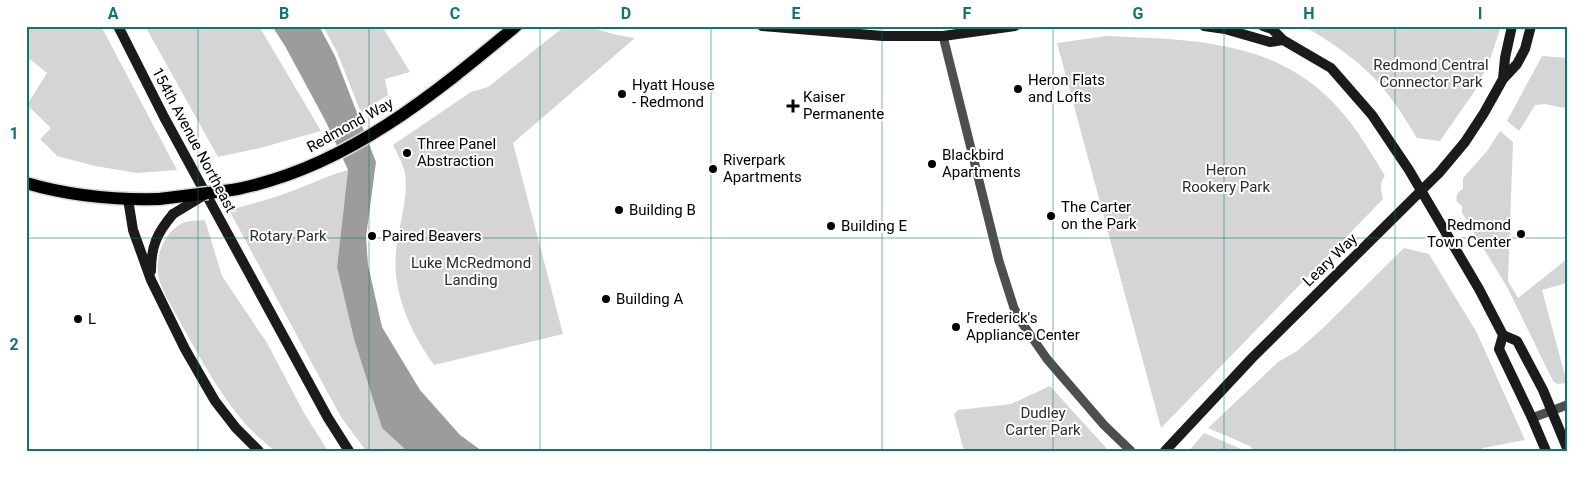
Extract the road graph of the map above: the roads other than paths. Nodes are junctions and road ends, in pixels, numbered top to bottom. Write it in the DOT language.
graph roads {
  1 [pos="118,26"];
  2 [pos="516,26"];
  3 [pos="762,26"];
  4 [pos="1014,26"];
  5 [pos="1204,26"];
  6 [pos="1264,26"];
  7 [pos="1512,26"];
  8 [pos="1518,26"];
  9 [pos="1531,29"];
  10 [pos="943,36"];
  11 [pos="1283,40"];
  12 [pos="1505,58"];
  13 [pos="1503,79"];
  14 [pos="26,183"];
  15 [pos="1421,192"];
  16 [pos="208,193"];
  17 [pos="128,199"];
  18 [pos="151,280"];
  19 [pos="1502,335"];
  20 [pos="1567,405"];
  21 [pos="1552,410"];
  22 [pos="1532,418"];
  23 [pos="1567,448"];
  24 [pos="259,451"];
  25 [pos="349,451"];
  26 [pos="1131,451"];
  27 [pos="1165,451"];
  28 [pos="1546,451"];
  1 -- 25 [label="main road, 154th Avenue Northeast"];
  2 -- 16 [label="main road, Redmond Way"];
  3 -- 10 [label="main road"];
  4 -- 10 [label="main road"];
  5 -- 11 [label="main road"];
  6 -- 11 [label="main road"];
  7 -- 12 [label="main road, Leary Way"];
  8 -- 12 [label="main road"];
  9 -- 13 [label="main road, Leary Way"];
  10 -- 26 [label="street"];
  11 -- 15 [label="main road"];
  12 -- 13 [label="main road, Leary Way"];
  13 -- 15 [label="main road, Leary Way"];
  14 -- 17 [label="main road, Redmond Way"];
  15 -- 19 [label="main road"];
  15 -- 27 [label="main road, Leary Way"];
  16 -- 17 [label="main road, Redmond Way, bridge"];
  16 -- 18 [label="main road, bridge"];
  17 -- 18 [label="main road"];
  18 -- 24 [label="main road"];
  19 -- 21 [label="main road"];
  19 -- 22 [label="main road"];
  20 -- 21 [label="street"];
  21 -- 22 [label="street"];
  21 -- 23 [label="main road"];
  22 -- 28 [label="main road"];
}
